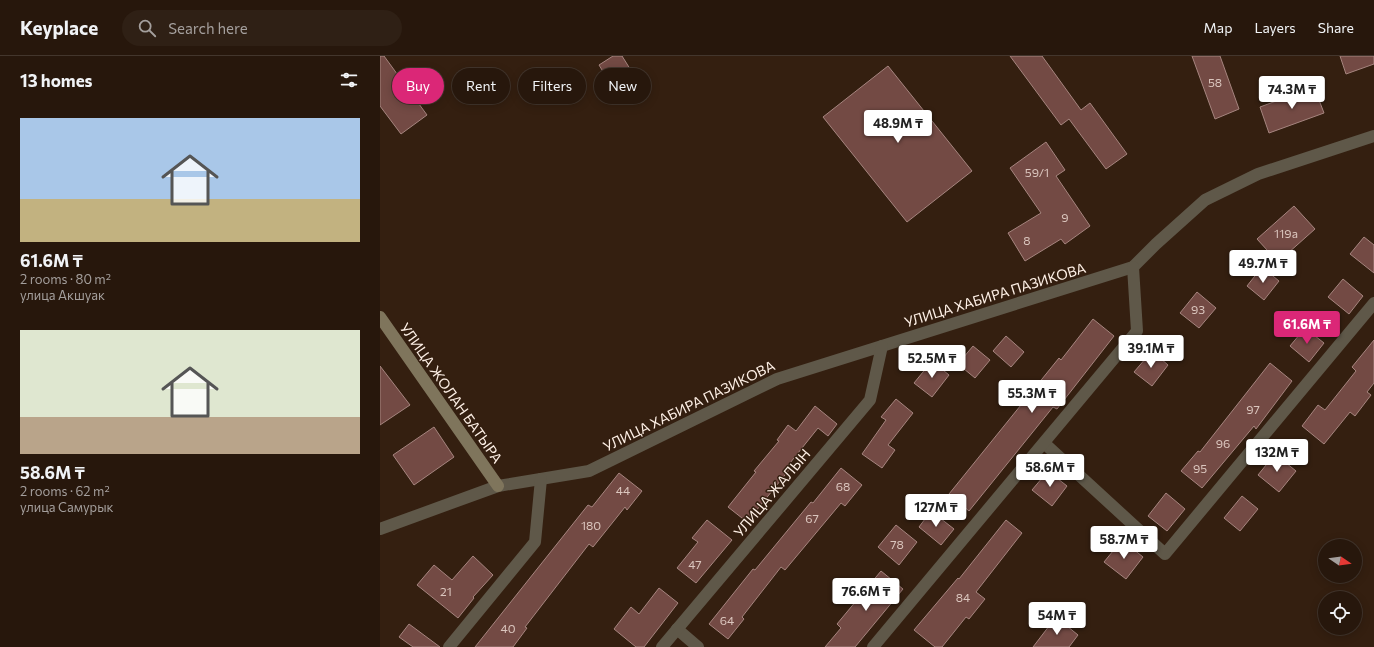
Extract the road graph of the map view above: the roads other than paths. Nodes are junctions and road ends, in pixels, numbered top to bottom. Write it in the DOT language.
graph roads {
  1 [pos="1374,136"];
  2 [pos="1133,267"];
  3 [pos="1374,303"];
  4 [pos="380,317"];
  5 [pos="882,346"];
  6 [pos="1044,443"];
  7 [pos="541,479"];
  8 [pos="498,486"];
  9 [pos="380,528"];
  10 [pos="677,629"];
  11 [pos="448,647"];
  12 [pos="662,647"];
  13 [pos="698,647"];
  14 [pos="873,647"];
  1 -- 2 [label="street, УЛИЦА ХАБИРА ПАЗИКОВА"];
  2 -- 5 [label="street, УЛИЦА ХАБИРА ПАЗИКОВА"];
  2 -- 6 [label="street"];
  3 -- 6 [label="street"];
  4 -- 8 [label="street, УЛИЦА ЖОЛАН БАТЫРА"];
  5 -- 7 [label="street, УЛИЦА ХАБИРА ПАЗИКОВА"];
  5 -- 10 [label="street, УЛИЦА ЖАЛЫН"];
  6 -- 14 [label="street"];
  7 -- 8 [label="street, УЛИЦА ХАБИРА ПАЗИКОВА"];
  7 -- 11 [label="street"];
  8 -- 9 [label="street, УЛИЦА ХАБИРА ПАЗИКОВА"];
  10 -- 12 [label="street, УЛИЦА ЖАЛЫН"];
  10 -- 13 [label="street"];
}
